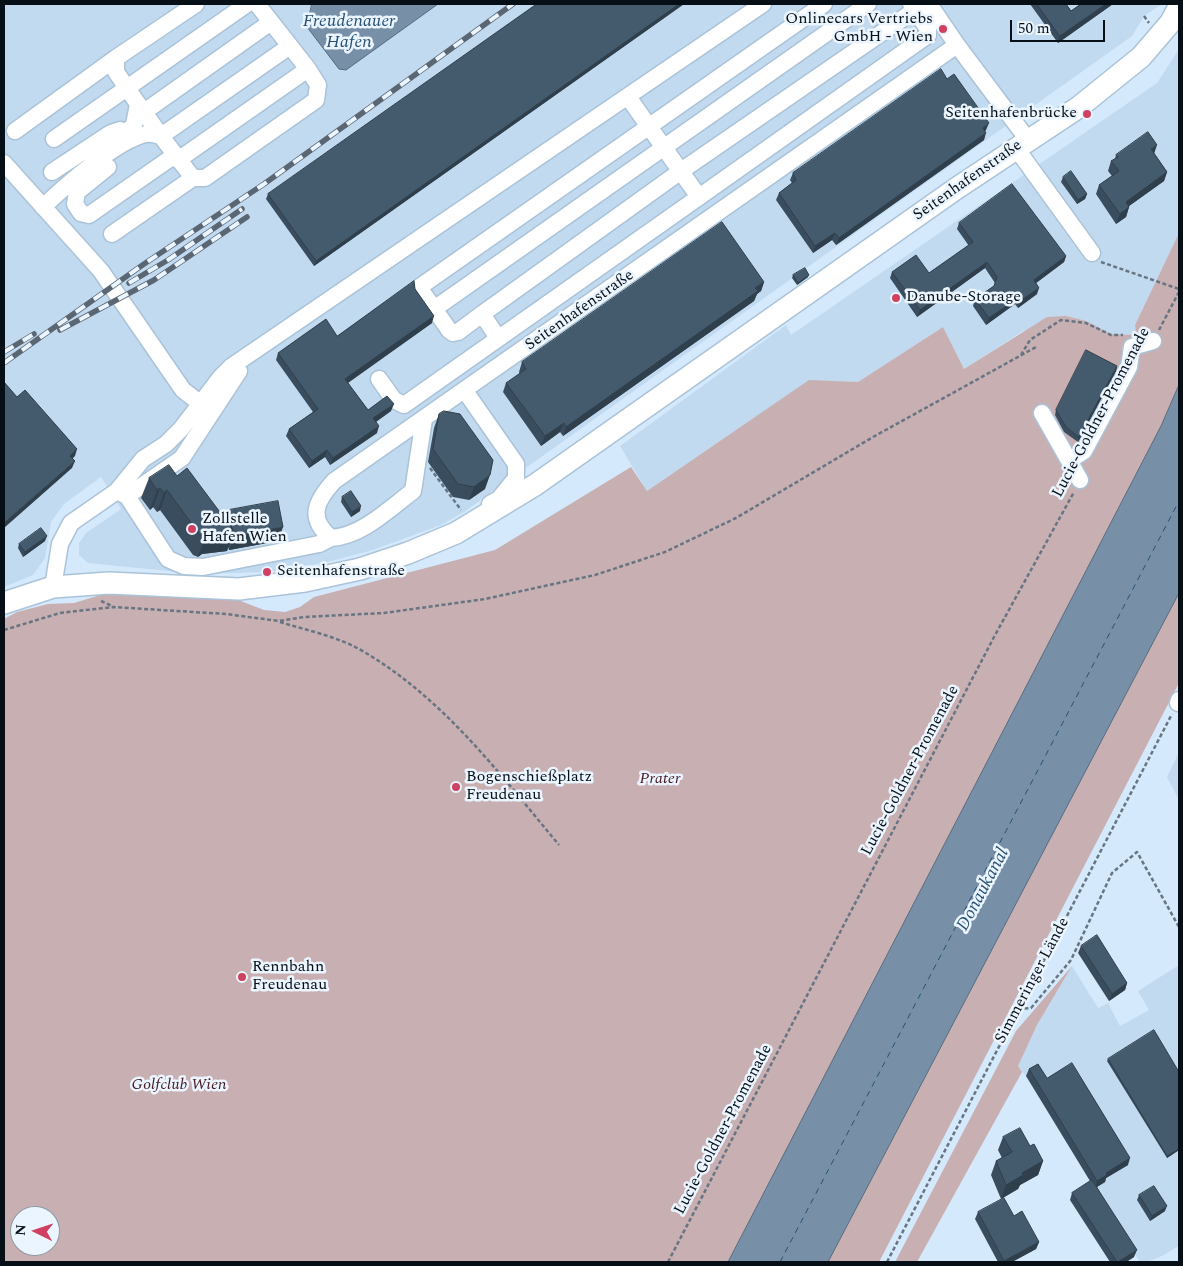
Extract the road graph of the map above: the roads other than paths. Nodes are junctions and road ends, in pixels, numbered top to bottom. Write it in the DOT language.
graph roads {
  1 [pos="196,4"];
  2 [pos="246,4"];
  3 [pos="257,4"];
  4 [pos="763,4"];
  5 [pos="824,4"];
  6 [pos="868,4"];
  7 [pos="919,6"];
  8 [pos="1179,7"];
  9 [pos="272,22"];
  10 [pos="957,45"];
  11 [pos="290,46"];
  12 [pos="116,58"];
  13 [pos="308,69"];
  14 [pos="127,88"];
  15 [pos="628,97"];
  16 [pos="141,108"];
  17 [pos="650,125"];
  18 [pos="15,131"];
  19 [pos="161,136"];
  20 [pos="54,139"];
  21 [pos="125,139"];
  22 [pos="1022,144"];
  23 [pos="665,146"];
  24 [pos="176,157"];
  25 [pos="4,163"];
  26 [pos="681,171"];
  27 [pos="52,172"];
  28 [pos="193,178"];
  29 [pos="699,197"];
  30 [pos="39,202"];
  31 [pos="112,234"];
  32 [pos="1092,253"];
  33 [pos="434,309"];
  34 [pos="482,314"];
  35 [pos="498,338"];
  36 [pos="1153,341"];
  37 [pos="241,362"];
  38 [pos="379,379"];
  39 [pos="465,391"];
  40 [pos="201,404"];
  41 [pos="1042,413"];
  42 [pos="424,419"];
  43 [pos="1070,460"];
  44 [pos="1080,480"];
  45 [pos="122,493"];
  46 [pos="331,538"];
  47 [pos="435,542"];
  48 [pos="53,587"];
  49 [pos="4,603"];
  1 -- 12 [label="street"];
  2 -- 14 [label="street"];
  3 -- 9 [label="street"];
  4 -- 15 [label="street"];
  5 -- 17 [label="street"];
  6 -- 23 [label="street"];
  7 -- 10 [label="street"];
  7 -- 26 [label="street"];
  7 -- 29 [label="street"];
  8 -- 22 [label="main road, Seitenhafenstraße"];
  9 -- 11 [label="street"];
  9 -- 16 [label="street"];
  10 -- 22 [label="street, Seitenhafenstraße"];
  10 -- 39 [label="street, Seitenhafenstraße"];
  11 -- 13 [label="street"];
  11 -- 19 [label="street"];
  12 -- 14 [label="street"];
  12 -- 18 [label="street"];
  13 -- 24 [label="street"];
  13 -- 28 [label="street"];
  14 -- 16 [label="street"];
  14 -- 20 [label="street"];
  15 -- 17 [label="street"];
  15 -- 37 [label="street"];
  16 -- 19 [label="street"];
  16 -- 21 [label="street"];
  17 -- 23 [label="street"];
  17 -- 33 [label="street"];
  19 -- 21 [label="street"];
  19 -- 24 [label="street"];
  21 -- 24 [label="street"];
  21 -- 27 [label="street"];
  21 -- 30 [label="street"];
  22 -- 32 [label="street"];
  22 -- 47 [label="main road, Seitenhafenstraße"];
  23 -- 26 [label="street"];
  23 -- 33 [label="street"];
  24 -- 28 [label="street"];
  25 -- 30 [label="street"];
  26 -- 29 [label="street"];
  26 -- 34 [label="street"];
  28 -- 31 [label="street"];
  29 -- 35 [label="street"];
  30 -- 40 [label="street"];
  33 -- 34 [label="street"];
  34 -- 35 [label="street"];
  35 -- 38 [label="street"];
  36 -- 43 [label="street"];
  37 -- 40 [label="street"];
  37 -- 45 [label="street"];
  39 -- 42 [label="street, Seitenhafenstraße"];
  39 -- 47 [label="street"];
  40 -- 45 [label="street"];
  41 -- 43 [label="street"];
  42 -- 46 [label="street"];
  42 -- 46 [label="street, Seitenhafenstraße"];
  43 -- 44 [label="street"];
  45 -- 46 [label="street"];
  45 -- 48 [label="street"];
  47 -- 48 [label="main road, Seitenhafenstraße"];
  48 -- 49 [label="main road, Seitenhafenstraße"];
}
